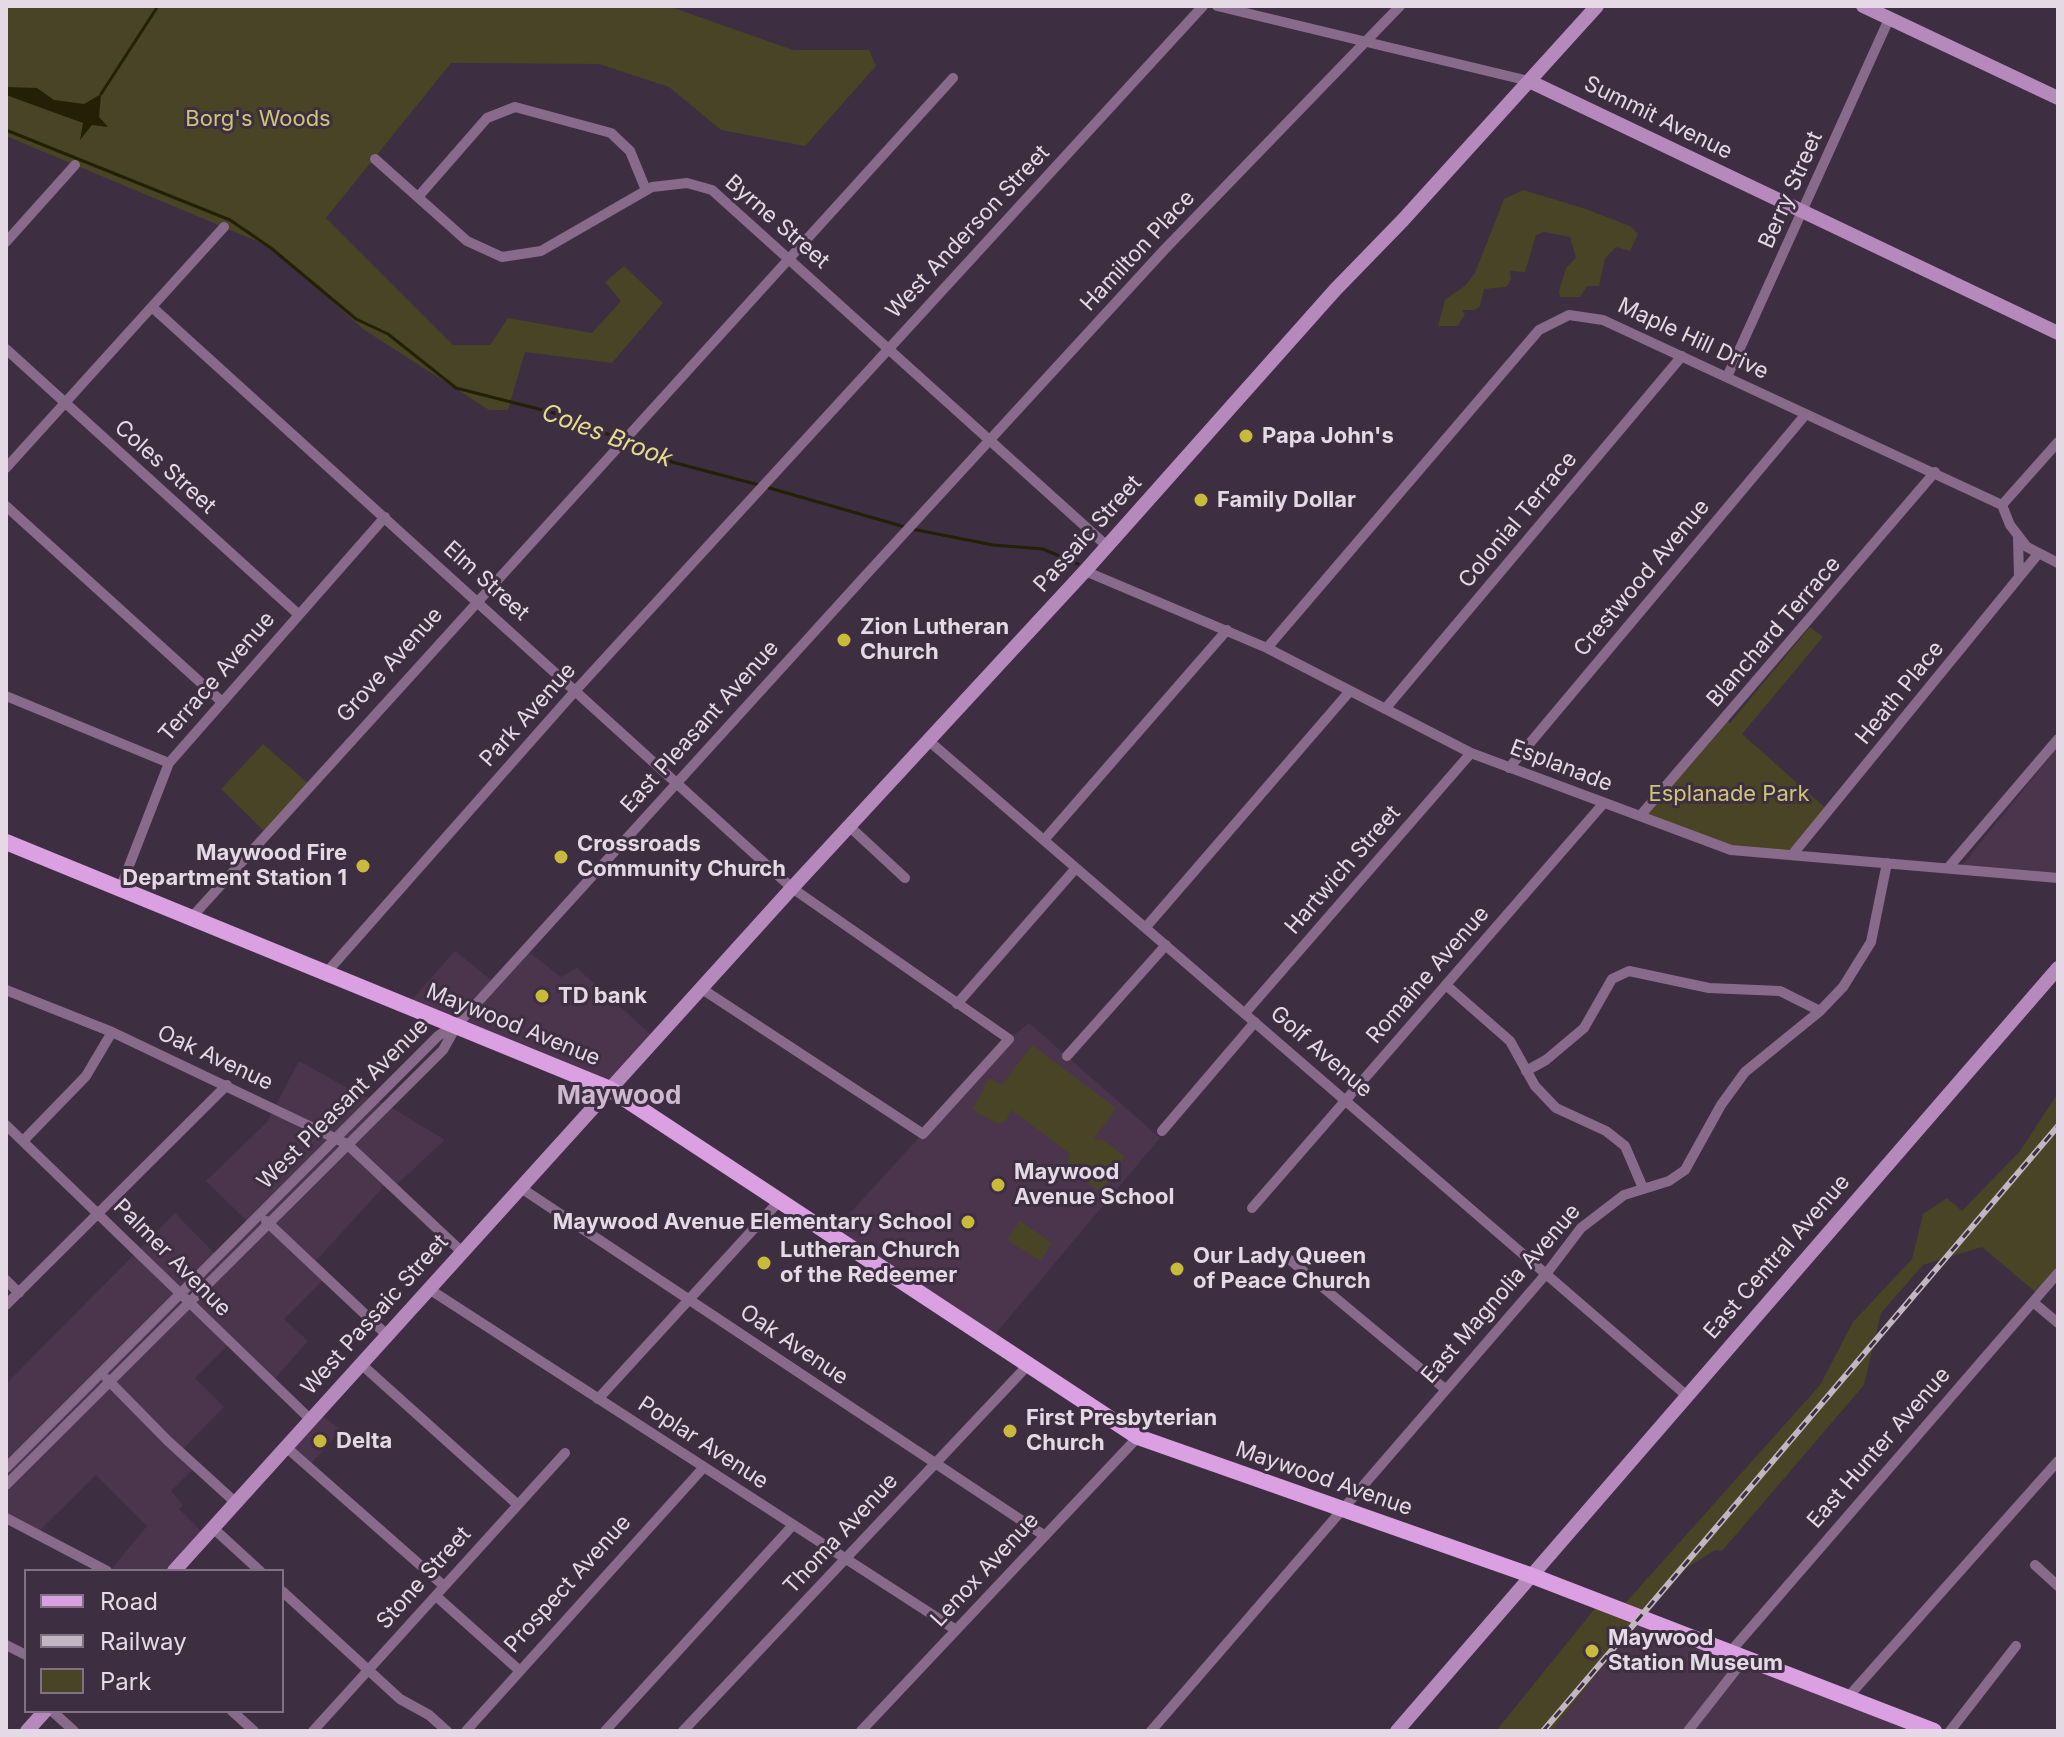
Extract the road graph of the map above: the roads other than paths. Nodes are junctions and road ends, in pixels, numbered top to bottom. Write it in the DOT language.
graph roads {
  1 [pos="1203,6"];
  2 [pos="1217,6"];
  3 [pos="1400,6"];
  4 [pos="1597,6"];
  5 [pos="1863,6"];
  6 [pos="1889,19"];
  7 [pos="1368,41"];
  8 [pos="953,78"];
  9 [pos="1529,81"];
  10 [pos="2058,98"];
  11 [pos="375,159"];
  12 [pos="75,165"];
  13 [pos="646,190"];
  14 [pos="418,197"];
  15 [pos="1803,212"];
  16 [pos="224,227"];
  17 [pos="6,242"];
  18 [pos="790,258"];
  19 [pos="152,307"];
  20 [pos="2058,333"];
  21 [pos="889,348"];
  22 [pos="6,349"];
  23 [pos="1682,356"];
  24 [pos="1727,377"];
  25 [pos="65,403"];
  26 [pos="1806,414"];
  27 [pos="992,441"];
  28 [pos="2058,442"];
  29 [pos="6,468"];
  30 [pos="1935,472"];
  31 [pos="763,486"];
  32 [pos="2002,505"];
  33 [pos="6,506"];
  34 [pos="385,517"];
  35 [pos="910,528"];
  36 [pos="2018,537"];
  37 [pos="1107,546"];
  38 [pos="2038,554"];
  39 [pos="2058,563"];
  40 [pos="1085,571"];
  41 [pos="2018,580"];
  42 [pos="476,599"];
  43 [pos="298,614"];
  44 [pos="1227,630"];
  45 [pos="1267,648"];
  46 [pos="576,690"];
  47 [pos="1350,691"];
  48 [pos="7,698"];
  49 [pos="221,701"];
  50 [pos="1385,709"];
  51 [pos="2058,739"];
  52 [pos="929,741"];
  53 [pos="1471,753"];
  54 [pos="169,763"];
  55 [pos="1509,768"];
  56 [pos="677,782"];
  57 [pos="1603,804"];
  58 [pos="1640,816"];
  59 [pos="850,827"];
  60 [pos="1044,840"];
  61 [pos="6,842"];
  62 [pos="1792,855"];
  63 [pos="1887,863"];
  64 [pos="1076,868"];
  65 [pos="1948,868"];
  66 [pos="905,878"];
  67 [pos="2058,878"];
  68 [pos="792,888"];
  69 [pos="120,889"];
  70 [pos="191,918"];
  71 [pos="1146,927"];
  72 [pos="1166,945"];
  73 [pos="2058,968"];
  74 [pos="326,973"];
  75 [pos="1446,985"];
  76 [pos="702,989"];
  77 [pos="6,990"];
  78 [pos="957,1004"];
  79 [pos="1820,1011"];
  80 [pos="1245,1013"];
  81 [pos="1255,1022"];
  82 [pos="457,1025"];
  83 [pos="112,1032"];
  84 [pos="1067,1056"];
  85 [pos="1526,1071"];
  86 [pos="227,1085"];
  87 [pos="610,1089"];
  88 [pos="1346,1100"];
  89 [pos="6,1125"];
  90 [pos="1162,1131"];
  91 [pos="335,1139"];
  92 [pos="23,1141"];
  93 [pos="347,1144"];
  94 [pos="521,1188"];
  95 [pos="1643,1188"];
  96 [pos="781,1199"];
  97 [pos="1252,1208"];
  98 [pos="98,1213"];
  99 [pos="259,1214"];
  100 [pos="269,1223"];
  101 [pos="462,1252"];
  102 [pos="1284,1255"];
  103 [pos="2058,1273"];
  104 [pos="1546,1274"];
  105 [pos="6,1280"];
  106 [pos="429,1289"];
  107 [pos="19,1293"];
  108 [pos="180,1294"];
  109 [pos="690,1299"];
  110 [pos="2033,1302"];
  111 [pos="189,1303"];
  112 [pos="6,1305"];
  113 [pos="2058,1323"];
  114 [pos="387,1335"];
  115 [pos="361,1364"];
  116 [pos="1029,1364"];
  117 [pos="100,1373"];
  118 [pos="109,1382"];
  119 [pos="1445,1389"];
  120 [pos="1686,1395"];
  121 [pos="598,1399"];
  122 [pos="311,1420"];
  123 [pos="1138,1437"];
  124 [pos="286,1447"];
  125 [pos="565,1453"];
  126 [pos="2058,1461"];
  127 [pos="936,1463"];
  128 [pos="704,1467"];
  129 [pos="6,1468"];
  130 [pos="6,1485"];
  131 [pos="235,1502"];
  132 [pos="518,1505"];
  133 [pos="1341,1508"];
  134 [pos="6,1518"];
  135 [pos="793,1525"];
  136 [pos="213,1528"];
  137 [pos="1045,1536"];
  138 [pos="846,1559"];
  139 [pos="2035,1565"];
  140 [pos="103,1569"];
  141 [pos="176,1569"];
  142 [pos="258,1569"];
  143 [pos="1530,1575"];
  144 [pos="444,1586"];
  145 [pos="2058,1586"];
  146 [pos="284,1593"];
  147 [pos="436,1596"];
  148 [pos="956,1630"];
  149 [pos="6,1645"];
  150 [pos="2016,1646"];
  151 [pos="24,1654"];
  152 [pos="1738,1654"];
  153 [pos="368,1670"];
  154 [pos="520,1671"];
  155 [pos="1848,1697"];
  156 [pos="43,1713"];
  157 [pos="54,1713"];
  158 [pos="234,1713"];
  159 [pos="27,1731"];
  160 [pos="74,1731"];
  161 [pos="254,1731"];
  162 [pos="313,1731"];
  163 [pos="447,1731"];
  164 [pos="466,1731"];
  165 [pos="605,1731"];
  166 [pos="683,1731"];
  167 [pos="861,1731"];
  168 [pos="1151,1731"];
  169 [pos="1397,1731"];
  170 [pos="1688,1731"];
  171 [pos="1934,1731"];
  172 [pos="1950,1731"];
  1 -- 21 [label="street, West Anderson Street"];
  2 -- 7 [label="street, Summit Avenue"];
  3 -- 7 [label="street, Hamilton Place"];
  4 -- 9 [label="main road, Passaic Street"];
  5 -- 6 [label="main road"];
  6 -- 10 [label="main road"];
  6 -- 15 [label="street, Berry Street"];
  7 -- 9 [label="street, Summit Avenue"];
  7 -- 27 [label="street, Hamilton Place"];
  8 -- 18 [label="street, Grove Avenue"];
  9 -- 15 [label="main road, Summit Avenue"];
  9 -- 37 [label="main road, Passaic Street"];
  11 -- 14 [label="street, Byrne Street"];
  12 -- 17 [label="street"];
  13 -- 14 [label="street, Byrne Street"];
  13 -- 14 [label="street"];
  13 -- 18 [label="street, Byrne Street"];
  15 -- 20 [label="main road, Summit Avenue"];
  15 -- 24 [label="street, Berry Street"];
  16 -- 19 [label="street"];
  18 -- 21 [label="street, Byrne Street"];
  18 -- 42 [label="street, Grove Avenue"];
  19 -- 25 [label="street"];
  19 -- 34 [label="street, Elm Street"];
  21 -- 27 [label="street, Byrne Street"];
  21 -- 31 [label="street, West Anderson Street"];
  22 -- 25 [label="street, Coles Street"];
  23 -- 24 [label="street, Maple Hill Drive"];
  23 -- 45 [label="street, Maple Hill Drive"];
  23 -- 50 [label="street, Colonial Terrace"];
  24 -- 26 [label="street, Maple Hill Drive"];
  25 -- 29 [label="street"];
  25 -- 43 [label="street, Coles Street"];
  26 -- 30 [label="street, Maple Hill Drive"];
  26 -- 55 [label="street, Crestwood Avenue"];
  27 -- 35 [label="street, Hamilton Place"];
  27 -- 37 [label="street, Byrne Street"];
  28 -- 32 [label="street"];
  30 -- 32 [label="street, Maple Hill Drive"];
  30 -- 58 [label="street, Blanchard Terrace"];
  31 -- 46 [label="street, Park Avenue"];
  32 -- 36 [label="street"];
  33 -- 49 [label="street"];
  34 -- 42 [label="street, Elm Street"];
  34 -- 43 [label="street, Terrace Avenue"];
  35 -- 56 [label="street, East Pleasant Avenue"];
  36 -- 38 [label="street"];
  36 -- 41 [label="street"];
  37 -- 40 [label="main road, Passaic Street"];
  38 -- 39 [label="street"];
  38 -- 41 [label="street, Heath Place"];
  40 -- 44 [label="street, Esplanade"];
  40 -- 52 [label="main road, Passaic Street"];
  41 -- 62 [label="street, Heath Place"];
  42 -- 46 [label="street, Elm Street"];
  42 -- 70 [label="street, Grove Avenue"];
  43 -- 49 [label="street, Terrace Avenue"];
  44 -- 45 [label="street, Esplanade"];
  44 -- 60 [label="street"];
  45 -- 47 [label="street, Esplanade"];
  46 -- 56 [label="street, Elm Street"];
  46 -- 74 [label="street, Park Avenue"];
  47 -- 50 [label="street, Esplanade"];
  47 -- 71 [label="street"];
  48 -- 54 [label="street"];
  49 -- 54 [label="street, Terrace Avenue"];
  50 -- 53 [label="street, Esplanade"];
  51 -- 65 [label="street"];
  52 -- 59 [label="main road, Passaic Street"];
  52 -- 60 [label="street, Golf Avenue"];
  53 -- 55 [label="street, Esplanade"];
  53 -- 80 [label="street, Hartwich Street"];
  54 -- 69 [label="street, Terrace Avenue"];
  55 -- 57 [label="street, Esplanade"];
  56 -- 68 [label="street, Elm Street"];
  56 -- 82 [label="street, East Pleasant Avenue"];
  57 -- 58 [label="street, Esplanade"];
  57 -- 75 [label="street, Romaine Avenue"];
  58 -- 62 [label="street, Esplanade"];
  59 -- 66 [label="street"];
  59 -- 68 [label="main road, Passaic Street"];
  60 -- 64 [label="street, Golf Avenue"];
  61 -- 69 [label="main road, Maywood Avenue"];
  62 -- 63 [label="street, Esplanade"];
  63 -- 65 [label="street, Esplanade"];
  63 -- 79 [label="street, East Magnolia Avenue"];
  64 -- 71 [label="street, Golf Avenue"];
  64 -- 78 [label="street"];
  65 -- 67 [label="street, Esplanade"];
  68 -- 76 [label="main road, Passaic Street"];
  68 -- 78 [label="street, Elm Street"];
  69 -- 70 [label="main road, Maywood Avenue"];
  70 -- 74 [label="main road, Maywood Avenue"];
  71 -- 72 [label="street, Golf Avenue"];
  72 -- 80 [label="street, Golf Avenue"];
  72 -- 84 [label="street"];
  73 -- 120 [label="main road, East Central Avenue"];
  74 -- 82 [label="main road, Maywood Avenue"];
  75 -- 85 [label="street"];
  75 -- 88 [label="street, Romaine Avenue"];
  76 -- 78 [label="street, Elm Street"];
  76 -- 87 [label="main road, Passaic Street"];
  77 -- 83 [label="street, Oak Avenue"];
  79 -- 85 [label="street"];
  79 -- 95 [label="street, East Magnolia Avenue"];
  80 -- 81 [label="street, Golf Avenue"];
  81 -- 88 [label="street, Golf Avenue"];
  81 -- 90 [label="street"];
  82 -- 87 [label="main road, Maywood Avenue"];
  82 -- 91 [label="street, West Pleasant Avenue"];
  82 -- 93 [label="street, West Pleasant Avenue"];
  83 -- 86 [label="street, Oak Avenue"];
  83 -- 92 [label="street"];
  85 -- 95 [label="street"];
  86 -- 91 [label="street, Oak Avenue"];
  86 -- 98 [label="street"];
  87 -- 94 [label="main road, West Passaic Street"];
  87 -- 96 [label="main road, Maywood Avenue"];
  88 -- 97 [label="street, Romaine Avenue"];
  88 -- 104 [label="street, Golf Avenue"];
  89 -- 92 [label="street, Palmer Avenue"];
  91 -- 93 [label="street, Oak Avenue"];
  91 -- 99 [label="street, West Pleasant Avenue"];
  92 -- 98 [label="street, Palmer Avenue"];
  93 -- 100 [label="street, West Pleasant Avenue"];
  93 -- 101 [label="street, Oak Avenue"];
  94 -- 101 [label="main road, West Passaic Street"];
  94 -- 109 [label="street, Oak Avenue"];
  95 -- 104 [label="street, East Magnolia Avenue"];
  96 -- 109 [label="street"];
  96 -- 116 [label="main road, Maywood Avenue"];
  98 -- 107 [label="street"];
  98 -- 108 [label="street, Palmer Avenue"];
  99 -- 100 [label="street"];
  99 -- 108 [label="street, West Pleasant Avenue"];
  100 -- 111 [label="street, West Pleasant Avenue"];
  100 -- 114 [label="street"];
  101 -- 106 [label="main road, West Passaic Street"];
  102 -- 119 [label="street"];
  103 -- 110 [label="street, East Hunter Avenue"];
  104 -- 119 [label="street, East Magnolia Avenue"];
  104 -- 120 [label="street, Golf Avenue"];
  105 -- 107 [label="street"];
  106 -- 114 [label="main road, West Passaic Street"];
  106 -- 121 [label="street, Poplar Avenue"];
  107 -- 112 [label="street"];
  108 -- 111 [label="street, Palmer Avenue"];
  108 -- 117 [label="street, West Pleasant Avenue"];
  109 -- 121 [label="street"];
  109 -- 127 [label="street, Oak Avenue"];
  110 -- 113 [label="street"];
  110 -- 152 [label="street, East Hunter Avenue"];
  111 -- 118 [label="street, West Pleasant Avenue"];
  111 -- 122 [label="street, Palmer Avenue"];
  114 -- 115 [label="main road, West Passaic Street"];
  115 -- 122 [label="main road, West Passaic Street"];
  115 -- 132 [label="street"];
  116 -- 123 [label="main road, Maywood Avenue"];
  116 -- 127 [label="street, Thoma Avenue"];
  117 -- 118 [label="street"];
  117 -- 129 [label="street, West Pleasant Avenue"];
  118 -- 130 [label="street, West Pleasant Avenue"];
  118 -- 131 [label="street"];
  119 -- 133 [label="street, East Magnolia Avenue"];
  120 -- 143 [label="main road, East Central Avenue"];
  121 -- 128 [label="street, Poplar Avenue"];
  122 -- 124 [label="main road, West Passaic Street"];
  123 -- 133 [label="main road, Maywood Avenue"];
  123 -- 137 [label="street, Lenox Avenue"];
  124 -- 131 [label="main road, West Passaic Street"];
  124 -- 144 [label="street"];
  125 -- 132 [label="street, Stone Street"];
  126 -- 155 [label="street"];
  127 -- 137 [label="street, Oak Avenue"];
  127 -- 138 [label="street, Thoma Avenue"];
  128 -- 135 [label="street, Poplar Avenue"];
  128 -- 154 [label="street, Prospect Avenue"];
  131 -- 136 [label="main road, West Passaic Street"];
  132 -- 144 [label="street, Stone Street"];
  133 -- 143 [label="main road, Maywood Avenue"];
  133 -- 168 [label="street, East Magnolia Avenue"];
  134 -- 140 [label="street"];
  135 -- 138 [label="street, Poplar Avenue"];
  135 -- 165 [label="street"];
  136 -- 141 [label="main road, West Passaic Street"];
  136 -- 142 [label="street"];
  137 -- 148 [label="street, Lenox Avenue"];
  138 -- 148 [label="street, Poplar Avenue"];
  138 -- 166 [label="street, Thoma Avenue"];
  139 -- 145 [label="street"];
  143 -- 152 [label="main road, Maywood Avenue"];
  143 -- 169 [label="main road, East Central Avenue"];
  144 -- 147 [label="street, Stone Street"];
  146 -- 153 [label="street"];
  147 -- 153 [label="street, Stone Street"];
  147 -- 154 [label="street"];
  148 -- 167 [label="street, Lenox Avenue"];
  149 -- 151 [label="street"];
  150 -- 172 [label="street"];
  152 -- 155 [label="main road, Maywood Avenue"];
  152 -- 170 [label="street, East Hunter Avenue"];
  153 -- 162 [label="street, Stone Street"];
  153 -- 163 [label="street"];
  154 -- 164 [label="street, Prospect Avenue"];
  155 -- 171 [label="main road, Maywood Avenue"];
  156 -- 159 [label="main road"];
  157 -- 160 [label="street"];
  158 -- 161 [label="street"];
}
